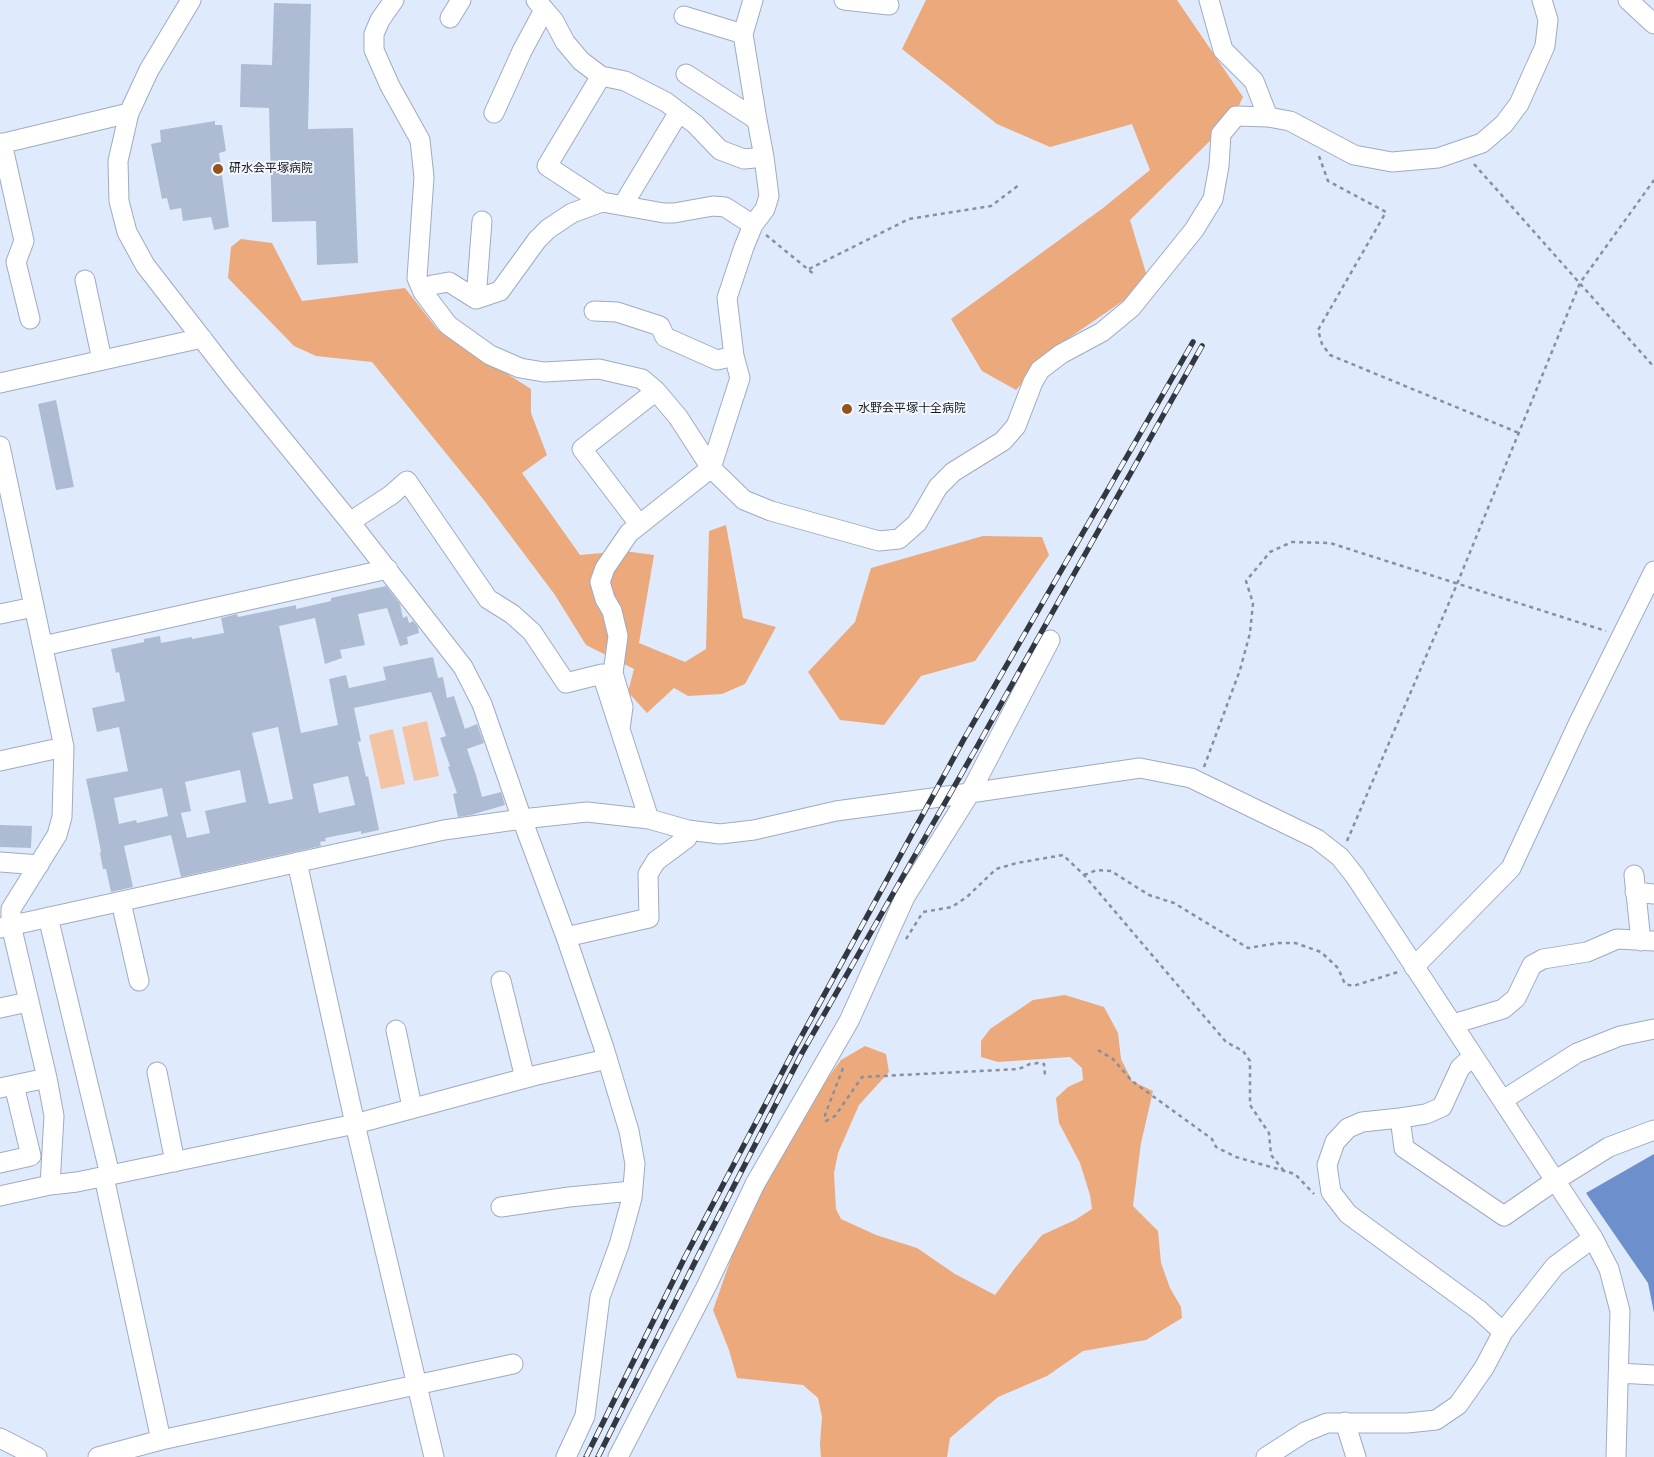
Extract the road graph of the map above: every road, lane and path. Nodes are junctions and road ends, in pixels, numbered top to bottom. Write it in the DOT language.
graph roads {
  1 [pos="191,0"];
  2 [pos="394,0"];
  3 [pos="461,0"];
  4 [pos="753,0"];
  5 [pos="844,0"];
  6 [pos="1209,0"];
  7 [pos="1542,0"];
  8 [pos="1628,0"];
  9 [pos="540,5"];
  10 [pos="889,5"];
  11 [pos="684,16"];
  12 [pos="450,18"];
  13 [pos="1654,24"];
  14 [pos="743,34"];
  15 [pos="686,74"];
  16 [pos="601,76"];
  17 [pos="679,112"];
  18 [pos="129,113"];
  19 [pos="494,113"];
  20 [pos="1268,117"];
  21 [pos="757,120"];
  22 [pos="1324,140"];
  23 [pos="1,144"];
  24 [pos="1462,150"];
  25 [pos="764,157"];
  26 [pos="1654,180"];
  27 [pos="1019,185"];
  28 [pos="602,202"];
  29 [pos="623,205"];
  30 [pos="482,221"];
  31 [pos="753,224"];
  32 [pos="809,269"];
  33 [pos="815,274"];
  34 [pos="85,280"];
  35 [pos="1580,283"];
  36 [pos="423,292"];
  37 [pos="476,299"];
  38 [pos="594,312"];
  39 [pos="30,319"];
  40 [pos="202,338"];
  41 [pos="734,356"];
  42 [pos="102,360"];
  43 [pos="1654,367"];
  44 [pos="0,383"];
  45 [pos="656,391"];
  46 [pos="1519,433"];
  47 [pos="0,446"];
  48 [pos="711,468"];
  49 [pos="350,522"];
  50 [pos="639,524"];
  51 [pos="388,569"];
  52 [pos="1651,583"];
  53 [pos="1457,584"];
  54 [pos="34,607"];
  55 [pos="0,614"];
  56 [pos="1622,636"];
  57 [pos="1050,640"];
  58 [pos="43,646"];
  59 [pos="620,729"];
  60 [pos="64,747"];
  61 [pos="0,761"];
  62 [pos="1191,778"];
  63 [pos="970,793"];
  64 [pos="522,819"];
  65 [pos="650,819"];
  66 [pos="688,830"];
  67 [pos="1340,856"];
  68 [pos="0,862"];
  69 [pos="297,862"];
  70 [pos="39,865"];
  71 [pos="1084,875"];
  72 [pos="1641,887"];
  73 [pos="121,902"];
  74 [pos="48,917"];
  75 [pos="6,926"];
  76 [pos="566,937"];
  77 [pos="1647,941"];
  78 [pos="903,944"];
  79 [pos="1414,967"];
  80 [pos="501,980"];
  81 [pos="139,981"];
  82 [pos="28,1002"];
  83 [pos="0,1008"];
  84 [pos="1453,1024"];
  85 [pos="1654,1029"];
  86 [pos="396,1030"];
  87 [pos="1098,1050"];
  88 [pos="1473,1056"];
  89 [pos="607,1059"];
  90 [pos="844,1063"];
  91 [pos="156,1072"];
  92 [pos="1045,1075"];
  93 [pos="47,1078"];
  94 [pos="524,1078"];
  95 [pos="7,1087"];
  96 [pos="1502,1100"];
  97 [pos="412,1107"];
  98 [pos="1400,1118"];
  99 [pos="356,1124"];
  100 [pos="1654,1130"];
  101 [pos="175,1162"];
  102 [pos="0,1163"];
  103 [pos="1284,1171"];
  104 [pos="107,1176"];
  105 [pos="1556,1180"];
  106 [pos="50,1185"];
  107 [pos="632,1191"];
  108 [pos="1314,1194"];
  109 [pos="0,1196"];
  110 [pos="502,1207"];
  111 [pos="1593,1238"];
  112 [pos="1503,1332"];
  113 [pos="513,1364"];
  114 [pos="1619,1373"];
  115 [pos="1654,1375"];
  116 [pos="418,1384"];
  117 [pos="1345,1422"];
  118 [pos="0,1438"];
  119 [pos="161,1440"];
  120 [pos="32,1456"];
  121 [pos="98,1457"];
  122 [pos="434,1457"];
  123 [pos="566,1457"];
  124 [pos="618,1457"];
  125 [pos="1266,1457"];
  126 [pos="1356,1457"];
  127 [pos="1616,1457"];
  1 -- 18 [label="street"];
  2 -- 36 [label="street"];
  3 -- 12 [label="street"];
  4 -- 14 [label="street"];
  5 -- 10 [label="street"];
  6 -- 20 [label="street"];
  7 -- 24 [label="street"];
  8 -- 13 [label="street"];
  9 -- 16 [label="street"];
  9 -- 19 [label="street"];
  11 -- 14 [label="street"];
  14 -- 21 [label="street"];
  15 -- 21 [label="street"];
  16 -- 17 [label="street"];
  16 -- 28 [label="street"];
  17 -- 25 [label="street"];
  17 -- 29 [label="street"];
  18 -- 23 [label="street"];
  18 -- 40 [label="street"];
  20 -- 22 [label="street"];
  20 -- 48 [label="street"];
  21 -- 25 [label="street"];
  22 -- 24 [label="street"];
  22 -- 46 [label="path"];
  23 -- 39 [label="street"];
  24 -- 35 [label="path"];
  25 -- 31 [label="street"];
  26 -- 35 [label="path"];
  27 -- 32 [label="path"];
  28 -- 29 [label="street"];
  28 -- 37 [label="street"];
  29 -- 31 [label="street"];
  30 -- 37 [label="street"];
  31 -- 32 [label="path"];
  31 -- 41 [label="street"];
  32 -- 33 [label="path"];
  34 -- 42 [label="street"];
  35 -- 43 [label="path"];
  35 -- 46 [label="path"];
  36 -- 37 [label="street"];
  36 -- 45 [label="street"];
  38 -- 41 [label="street"];
  40 -- 42 [label="street"];
  40 -- 49 [label="street"];
  41 -- 48 [label="street"];
  42 -- 44 [label="street"];
  45 -- 48 [label="street"];
  45 -- 50 [label="street"];
  46 -- 53 [label="path"];
  47 -- 54 [label="street"];
  48 -- 50 [label="street"];
  49 -- 51 [label="street"];
  49 -- 59 [label="street"];
  50 -- 59 [label="street"];
  51 -- 58 [label="street"];
  51 -- 64 [label="street"];
  52 -- 56 [label="street"];
  53 -- 56 [label="path"];
  53 -- 62 [label="path"];
  53 -- 67 [label="path"];
  54 -- 55 [label="street"];
  54 -- 58 [label="street"];
  56 -- 79 [label="street"];
  57 -- 63 [label="street"];
  58 -- 60 [label="street"];
  59 -- 65 [label="street"];
  60 -- 61 [label="street"];
  60 -- 70 [label="street"];
  62 -- 63 [label="street"];
  62 -- 67 [label="street"];
  63 -- 66 [label="street"];
  63 -- 124 [label="street"];
  64 -- 65 [label="street"];
  64 -- 69 [label="street"];
  64 -- 76 [label="street"];
  65 -- 66 [label="street"];
  66 -- 76 [label="street"];
  67 -- 79 [label="street"];
  68 -- 70 [label="street"];
  69 -- 73 [label="street"];
  69 -- 99 [label="street"];
  70 -- 75 [label="street"];
  71 -- 78 [label="path"];
  71 -- 79 [label="path"];
  71 -- 103 [label="path"];
  72 -- 77 [label="street"];
  73 -- 74 [label="street"];
  73 -- 81 [label="street"];
  74 -- 75 [label="street"];
  74 -- 104 [label="street"];
  75 -- 82 [label="street"];
  76 -- 89 [label="street"];
  77 -- 84 [label="street"];
  79 -- 84 [label="street"];
  80 -- 94 [label="street"];
  82 -- 83 [label="street"];
  82 -- 93 [label="street"];
  84 -- 88 [label="street"];
  85 -- 96 [label="street"];
  86 -- 97 [label="street"];
  87 -- 103 [label="path"];
  88 -- 96 [label="street"];
  88 -- 98 [label="street"];
  89 -- 94 [label="street"];
  89 -- 107 [label="street"];
  90 -- 92 [label="path"];
  91 -- 101 [label="street"];
  93 -- 95 [label="street"];
  93 -- 106 [label="street"];
  94 -- 97 [label="street"];
  95 -- 102 [label="street"];
  96 -- 105 [label="street"];
  97 -- 99 [label="street"];
  98 -- 105 [label="street"];
  98 -- 112 [label="street"];
  99 -- 101 [label="street"];
  99 -- 116 [label="street"];
  100 -- 105 [label="street"];
  101 -- 104 [label="street"];
  103 -- 108 [label="path"];
  104 -- 106 [label="street"];
  104 -- 119 [label="street"];
  105 -- 111 [label="street"];
  106 -- 109 [label="street"];
  107 -- 110 [label="street"];
  107 -- 123 [label="street"];
  111 -- 112 [label="street"];
  111 -- 114 [label="street"];
  112 -- 117 [label="street"];
  113 -- 116 [label="street"];
  114 -- 115 [label="street"];
  114 -- 127 [label="street"];
  116 -- 119 [label="street"];
  116 -- 122 [label="street"];
  117 -- 125 [label="street"];
  117 -- 126 [label="street"];
  118 -- 120 [label="street"];
  119 -- 121 [label="street"];
}
